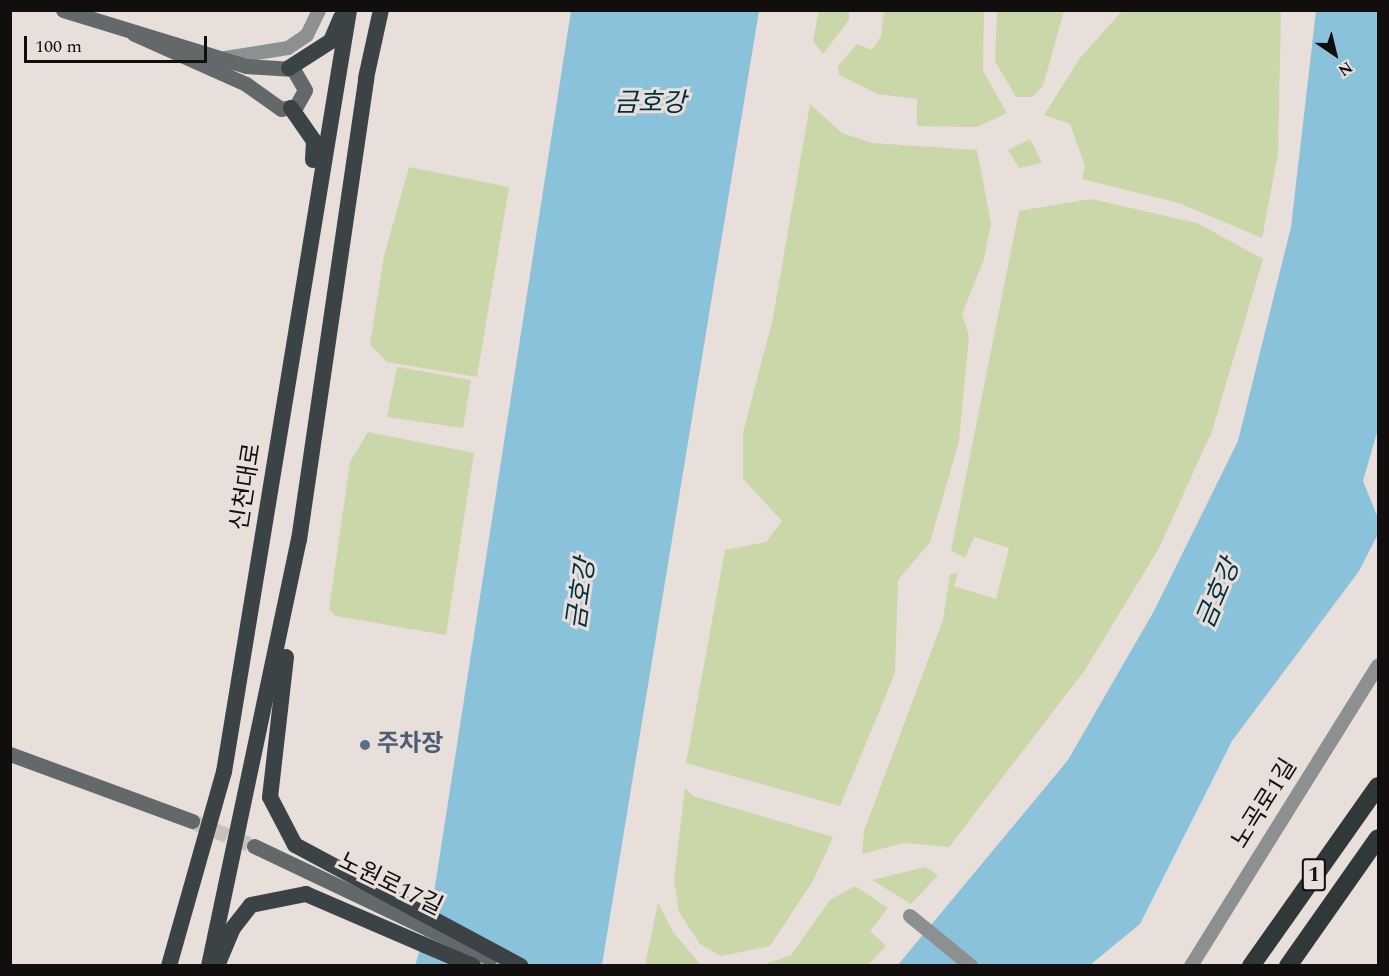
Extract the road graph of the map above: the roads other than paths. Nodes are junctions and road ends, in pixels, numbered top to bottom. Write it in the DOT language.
graph roads {
  1 [pos="63,10"];
  2 [pos="319,10"];
  3 [pos="343,10"];
  4 [pos="349,10"];
  5 [pos="381,10"];
  6 [pos="134,34"];
  7 [pos="214,57"];
  8 [pos="291,69"];
  9 [pos="291,108"];
  10 [pos="296,326"];
  11 [pos="298,540"];
  12 [pos="1378,666"];
  13 [pos="10,754"];
  14 [pos="1378,786"];
  15 [pos="192,821"];
  16 [pos="1378,838"];
  17 [pos="254,846"];
  18 [pos="910,916"];
  19 [pos="169,966"];
  20 [pos="209,966"];
  21 [pos="217,966"];
  22 [pos="473,966"];
  23 [pos="506,966"];
  24 [pos="521,966"];
  25 [pos="971,966"];
  26 [pos="1191,966"];
  27 [pos="1251,966"];
  28 [pos="1288,966"];
  1 -- 6 [label="main road"];
  2 -- 7 [label="street"];
  3 -- 8 [label="highway"];
  4 -- 10 [label="highway, 신천대로"];
  5 -- 11 [label="highway"];
  6 -- 7 [label="main road"];
  6 -- 9 [label="main road"];
  7 -- 8 [label="main road"];
  8 -- 9 [label="main road"];
  9 -- 10 [label="highway"];
  10 -- 19 [label="highway, 신천대로"];
  11 -- 20 [label="highway"];
  11 -- 24 [label="highway"];
  12 -- 26 [label="street, 노곡로1길"];
  13 -- 15 [label="main road"];
  14 -- 27 [label="highway, 1"];
  16 -- 28 [label="highway, 1"];
  17 -- 23 [label="main road, 노원로17길"];
  18 -- 25 [label="street"];
  21 -- 22 [label="highway"];
}
